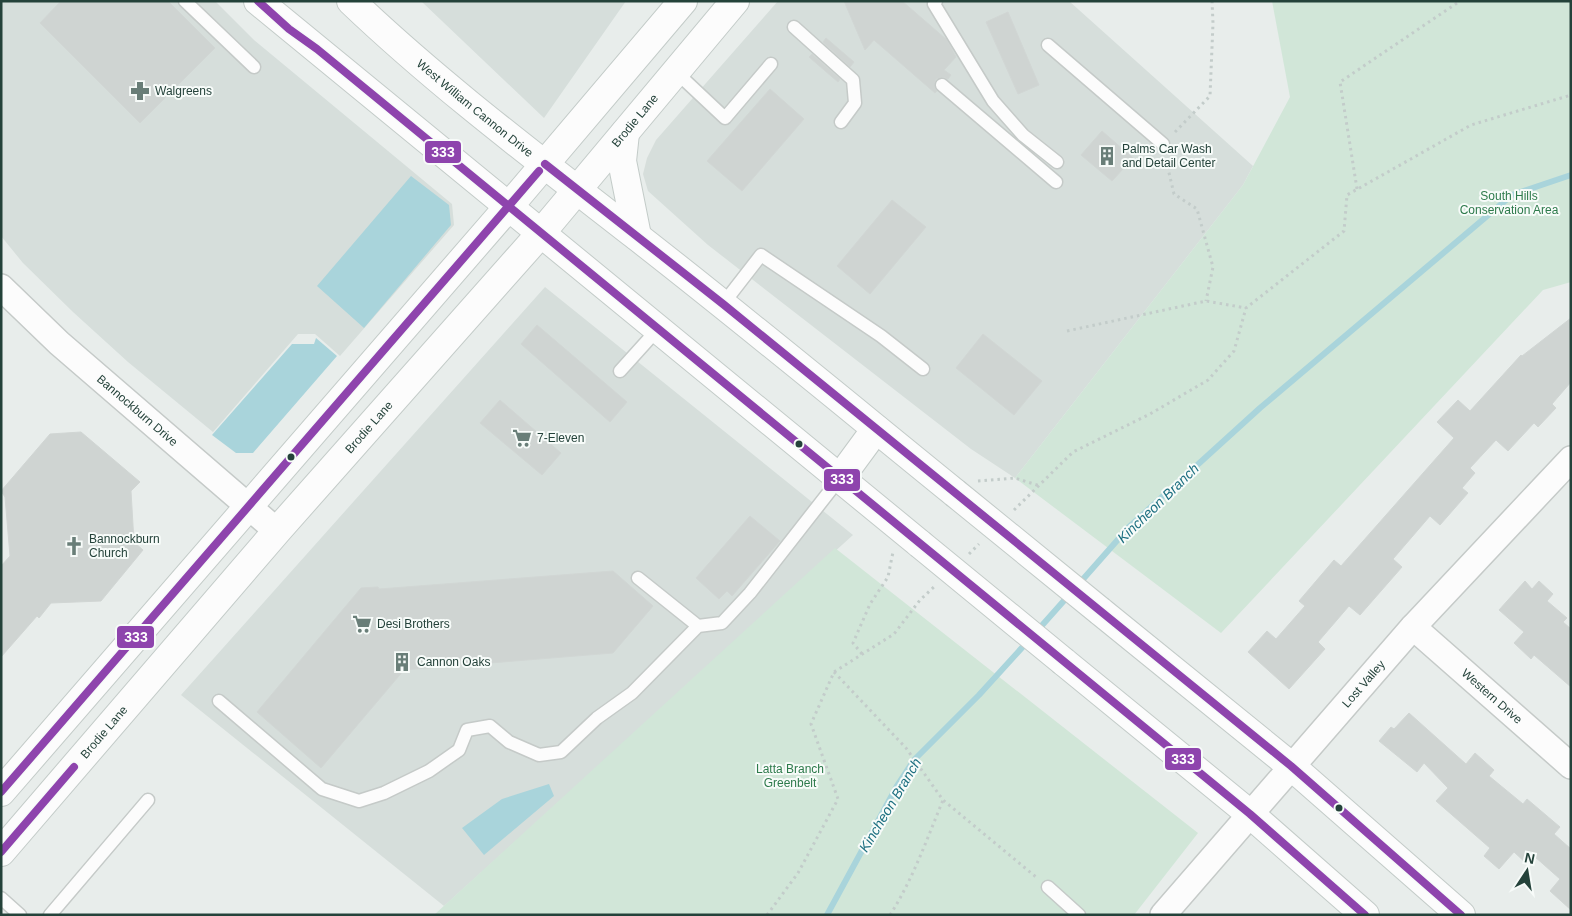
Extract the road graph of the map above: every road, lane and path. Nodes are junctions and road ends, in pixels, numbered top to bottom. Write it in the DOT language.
graph roads {
  1 [pos="185,1"];
  2 [pos="258,1"];
  3 [pos="351,1"];
  4 [pos="683,1"];
  5 [pos="735,1"];
  6 [pos="936,1"];
  7 [pos="1212,1"];
  8 [pos="1460,1"];
  9 [pos="794,27"];
  10 [pos="1048,45"];
  11 [pos="771,64"];
  12 [pos="254,67"];
  13 [pos="676,72"];
  14 [pos="942,85"];
  15 [pos="1571,95"];
  16 [pos="840,122"];
  17 [pos="625,133"];
  18 [pos="1163,144"];
  19 [pos="1057,162"];
  20 [pos="545,164"];
  21 [pos="1056,182"];
  22 [pos="1357,189"];
  23 [pos="577,190"];
  24 [pos="510,205"];
  25 [pos="541,233"];
  26 [pos="637,236"];
  27 [pos="1,287"];
  28 [pos="1206,301"];
  29 [pos="723,304"];
  30 [pos="1246,308"];
  31 [pos="657,330"];
  32 [pos="1067,331"];
  33 [pos="923,369"];
  34 [pos="620,371"];
  35 [pos="876,429"];
  36 [pos="1571,459"];
  37 [pos="840,478"];
  38 [pos="1040,486"];
  39 [pos="964,487"];
  40 [pos="248,506"];
  41 [pos="1012,512"];
  42 [pos="277,531"];
  43 [pos="984,539"];
  44 [pos="908,543"];
  45 [pos="963,559"];
  46 [pos="638,578"];
  47 [pos="942,580"];
  48 [pos="698,626"];
  49 [pos="1412,627"];
  50 [pos="862,654"];
  51 [pos="834,672"];
  52 [pos="219,701"];
  53 [pos="1291,766"];
  54 [pos="1571,766"];
  55 [pos="1,792"];
  56 [pos="148,800"];
  57 [pos="942,800"];
  58 [pos="1250,814"];
  59 [pos="1,852"];
  60 [pos="1048,887"];
  61 [pos="1,898"];
  62 [pos="20,915"];
  63 [pos="50,915"];
  64 [pos="767,915"];
  65 [pos="890,915"];
  66 [pos="1079,915"];
  67 [pos="1163,915"];
  68 [pos="1365,915"];
  69 [pos="1461,915"];
  1 -- 12 [label="lane"];
  2 -- 24 [label="main road"];
  3 -- 20 [label="main road, West William Cannon Drive"];
  4 -- 20 [label="main road"];
  5 -- 13 [label="main road, Brodie Lane"];
  6 -- 19 [label="lane"];
  7 -- 18 [label="path"];
  8 -- 22 [label="path"];
  9 -- 16 [label="lane"];
  10 -- 18 [label="lane"];
  11 -- 13 [label="lane"];
  13 -- 17 [label="main road, Brodie Lane"];
  14 -- 21 [label="lane"];
  15 -- 22 [label="path"];
  17 -- 23 [label="main road, Brodie Lane"];
  17 -- 26 [label="main road"];
  18 -- 28 [label="path"];
  20 -- 23 [label="main road, West William Cannon Drive"];
  20 -- 24 [label="main road"];
  22 -- 30 [label="path"];
  23 -- 25 [label="main road, Brodie Lane"];
  23 -- 26 [label="main road, West William Cannon Drive"];
  24 -- 25 [label="main road"];
  24 -- 40 [label="main road"];
  25 -- 31 [label="main road"];
  25 -- 42 [label="main road, Brodie Lane"];
  26 -- 29 [label="main road, West William Cannon Drive"];
  27 -- 40 [label="street, Bannockburn Drive"];
  28 -- 30 [label="path"];
  28 -- 32 [label="path"];
  29 -- 33 [label="lane"];
  29 -- 35 [label="main road, West William Cannon Drive"];
  30 -- 38 [label="path"];
  31 -- 34 [label="lane"];
  31 -- 37 [label="main road"];
  35 -- 37 [label="main road"];
  35 -- 39 [label="main road, West William Cannon Drive"];
  36 -- 49 [label="street, Lost Valley"];
  37 -- 44 [label="main road"];
  37 -- 48 [label="lane"];
  38 -- 39 [label="path"];
  38 -- 41 [label="path"];
  39 -- 53 [label="main road, West William Cannon Drive, bridge"];
  40 -- 42 [label="street, Bannockburn Drive"];
  40 -- 55 [label="main road"];
  42 -- 59 [label="main road, Brodie Lane"];
  43 -- 45 [label="path"];
  44 -- 50 [label="path"];
  44 -- 58 [label="main road, bridge"];
  46 -- 48 [label="lane"];
  47 -- 50 [label="path"];
  48 -- 52 [label="lane"];
  49 -- 53 [label="street, Lost Valley"];
  49 -- 54 [label="street, Western Drive"];
  50 -- 51 [label="path"];
  51 -- 57 [label="path"];
  51 -- 64 [label="path"];
  53 -- 58 [label="street, Lost Valley"];
  53 -- 69 [label="main road, West William Cannon Drive"];
  56 -- 63 [label="lane"];
  57 -- 60 [label="path"];
  57 -- 65 [label="path"];
  58 -- 67 [label="street, Lost Valley"];
  58 -- 68 [label="main road"];
  60 -- 66 [label="lane"];
  61 -- 62 [label="lane"];
}
